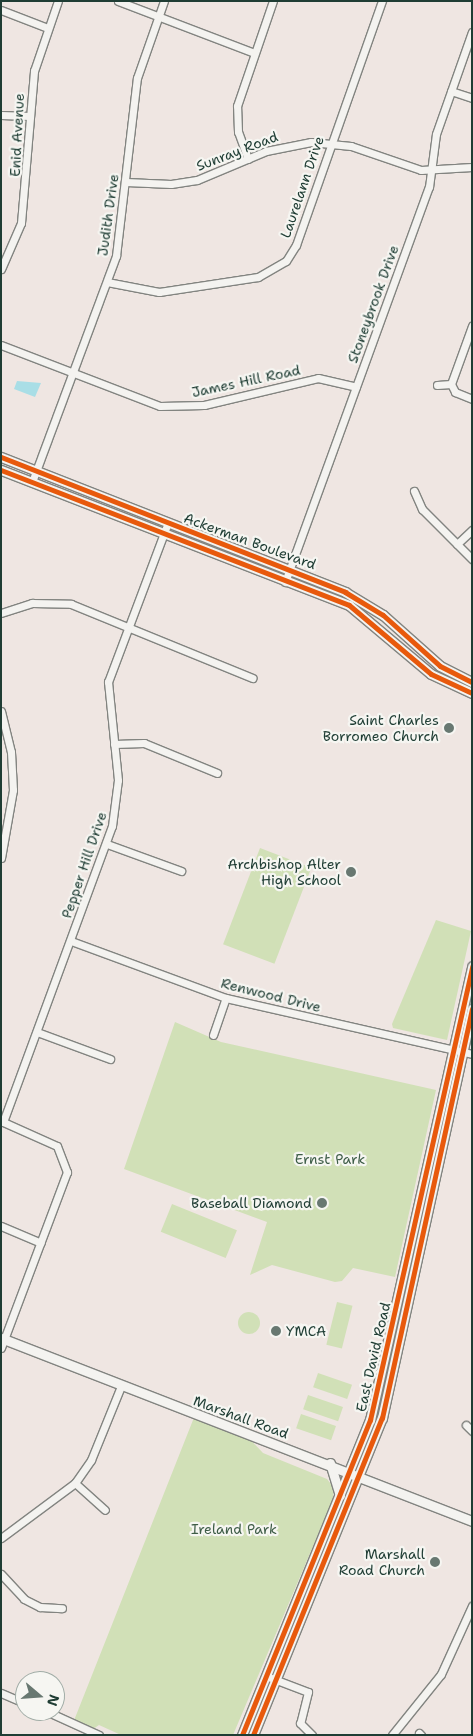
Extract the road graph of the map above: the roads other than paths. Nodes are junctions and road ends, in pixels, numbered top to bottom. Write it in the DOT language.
graph roads {
  1 [pos="58,1"];
  2 [pos="118,1"];
  3 [pos="164,1"];
  4 [pos="272,1"];
  5 [pos="382,1"];
  6 [pos="1,10"];
  7 [pos="158,16"];
  8 [pos="48,28"];
  9 [pos="472,32"];
  10 [pos="254,53"];
  11 [pos="451,91"];
  12 [pos="472,98"];
  13 [pos="1,115"];
  14 [pos="30,116"];
  15 [pos="331,143"];
  16 [pos="248,159"];
  17 [pos="472,167"];
  18 [pos="432,170"];
  19 [pos="126,182"];
  20 [pos="1,269"];
  21 [pos="107,282"];
  22 [pos="472,326"];
  23 [pos="1,345"];
  24 [pos="73,374"];
  25 [pos="450,384"];
  26 [pos="437,385"];
  27 [pos="356,387"];
  28 [pos="472,399"];
  29 [pos="1,457"];
  30 [pos="1,470"];
  31 [pos="36,472"];
  32 [pos="32,482"];
  33 [pos="414,491"];
  34 [pos="167,525"];
  35 [pos="472,530"];
  36 [pos="163,535"];
  37 [pos="457,544"];
  38 [pos="472,560"];
  39 [pos="288,571"];
  40 [pos="285,582"];
  41 [pos="1,613"];
  42 [pos="128,625"];
  43 [pos="252,678"];
  44 [pos="472,682"];
  45 [pos="472,693"];
  46 [pos="1,711"];
  47 [pos="114,744"];
  48 [pos="217,773"];
  49 [pos="107,844"];
  50 [pos="1,858"];
  51 [pos="181,871"];
  52 [pos="71,941"];
  53 [pos="472,966"];
  54 [pos="226,998"];
  55 [pos="472,1009"];
  56 [pos="37,1032"];
  57 [pos="213,1035"];
  58 [pos="462,1052"];
  59 [pos="110,1059"];
  60 [pos="2,1122"];
  61 [pos="1,1226"];
  62 [pos="414,1226"];
  63 [pos="424,1228"];
  64 [pos="41,1243"];
  65 [pos="3,1338"];
  66 [pos="1,1348"];
  67 [pos="121,1386"];
  68 [pos="466,1425"];
  69 [pos="472,1431"];
  70 [pos="330,1463"];
  71 [pos="351,1472"];
  72 [pos="360,1477"];
  73 [pos="75,1483"];
  74 [pos="340,1498"];
  75 [pos="106,1510"];
  76 [pos="472,1521"];
  77 [pos="1,1538"];
  78 [pos="1,1574"];
  79 [pos="472,1606"];
  80 [pos="62,1608"];
  81 [pos="266,1676"];
  82 [pos="276,1680"];
  83 [pos="1,1693"];
  84 [pos="15,1698"];
  85 [pos="65,1720"];
  86 [pos="394,1732"];
  87 [pos="99,1735"];
  88 [pos="242,1735"];
  89 [pos="253,1735"];
  90 [pos="312,1735"];
  1 -- 8 [label="street, Enid Avenue"];
  2 -- 7 [label="street"];
  3 -- 7 [label="street, Judith Drive"];
  4 -- 10 [label="street"];
  5 -- 15 [label="street, Laurelann Drive"];
  6 -- 8 [label="street"];
  7 -- 10 [label="street"];
  7 -- 19 [label="street, Judith Drive"];
  8 -- 14 [label="street, Enid Avenue"];
  9 -- 11 [label="street, Stoneybrook Drive"];
  10 -- 16 [label="street"];
  11 -- 12 [label="street"];
  11 -- 18 [label="street, Stoneybrook Drive"];
  13 -- 14 [label="street"];
  14 -- 20 [label="street, Enid Avenue"];
  15 -- 16 [label="street, Sunray Road"];
  15 -- 18 [label="street, Sunray Road"];
  15 -- 21 [label="street, Laurelann Drive"];
  16 -- 19 [label="street, Sunray Road"];
  17 -- 18 [label="street, Sunray Road"];
  18 -- 27 [label="street, Stoneybrook Drive"];
  19 -- 21 [label="street, Judith Drive"];
  21 -- 24 [label="street, Judith Drive"];
  22 -- 25 [label="street"];
  23 -- 24 [label="street, James Hill Road"];
  24 -- 27 [label="street, James Hill Road"];
  24 -- 31 [label="street, Judith Drive"];
  25 -- 26 [label="street"];
  25 -- 28 [label="street"];
  27 -- 39 [label="street, Stoneybrook Drive"];
  29 -- 31 [label="street, Ackerman Boulevard"];
  30 -- 32 [label="street, Ackerman Boulevard"];
  31 -- 32 [label="street, Judith Drive"];
  31 -- 34 [label="street, Ackerman Boulevard"];
  32 -- 36 [label="street, Ackerman Boulevard"];
  33 -- 37 [label="street"];
  34 -- 36 [label="street, Pepper Hill Drive"];
  34 -- 39 [label="street, Ackerman Boulevard"];
  35 -- 37 [label="street"];
  36 -- 40 [label="street, Ackerman Boulevard"];
  36 -- 42 [label="street, Pepper Hill Drive"];
  37 -- 38 [label="street"];
  39 -- 40 [label="street, Stoneybrook Drive"];
  39 -- 44 [label="street, Ackerman Boulevard"];
  40 -- 45 [label="street, Ackerman Boulevard"];
  41 -- 42 [label="street"];
  42 -- 43 [label="street"];
  42 -- 47 [label="street, Pepper Hill Drive"];
  46 -- 50 [label="street"];
  47 -- 48 [label="street"];
  47 -- 49 [label="street, Pepper Hill Drive"];
  49 -- 51 [label="street"];
  49 -- 52 [label="street, Pepper Hill Drive"];
  52 -- 54 [label="street, Renwood Drive"];
  52 -- 56 [label="street, Pepper Hill Drive"];
  53 -- 58 [label="street, East David Road"];
  54 -- 57 [label="street"];
  54 -- 58 [label="street, Renwood Drive"];
  55 -- 58 [label="street, East David Road"];
  56 -- 59 [label="street"];
  56 -- 60 [label="street, Pepper Hill Drive"];
  58 -- 62 [label="street, East David Road"];
  58 -- 63 [label="street, East David Road"];
  60 -- 64 [label="street"];
  61 -- 64 [label="street"];
  62 -- 63 [label="street"];
  62 -- 71 [label="street, East David Road"];
  63 -- 72 [label="street, East David Road"];
  64 -- 65 [label="street"];
  65 -- 66 [label="street"];
  65 -- 67 [label="street, Marshall Road"];
  67 -- 70 [label="street, Marshall Road"];
  67 -- 73 [label="street"];
  68 -- 69 [label="street"];
  70 -- 71 [label="street, Marshall Road"];
  70 -- 74 [label="street"];
  71 -- 72 [label="street, Marshall Road"];
  71 -- 74 [label="street, East David Road"];
  72 -- 76 [label="street, Marshall Road"];
  72 -- 82 [label="street, East David Road"];
  73 -- 75 [label="street"];
  73 -- 77 [label="street"];
  74 -- 81 [label="street, East David Road"];
  78 -- 80 [label="street"];
  79 -- 86 [label="street"];
  81 -- 82 [label="street"];
  81 -- 88 [label="street, East David Road"];
  82 -- 89 [label="street, East David Road"];
  82 -- 90 [label="street"];
  83 -- 84 [label="street"];
  85 -- 87 [label="street"];
}
